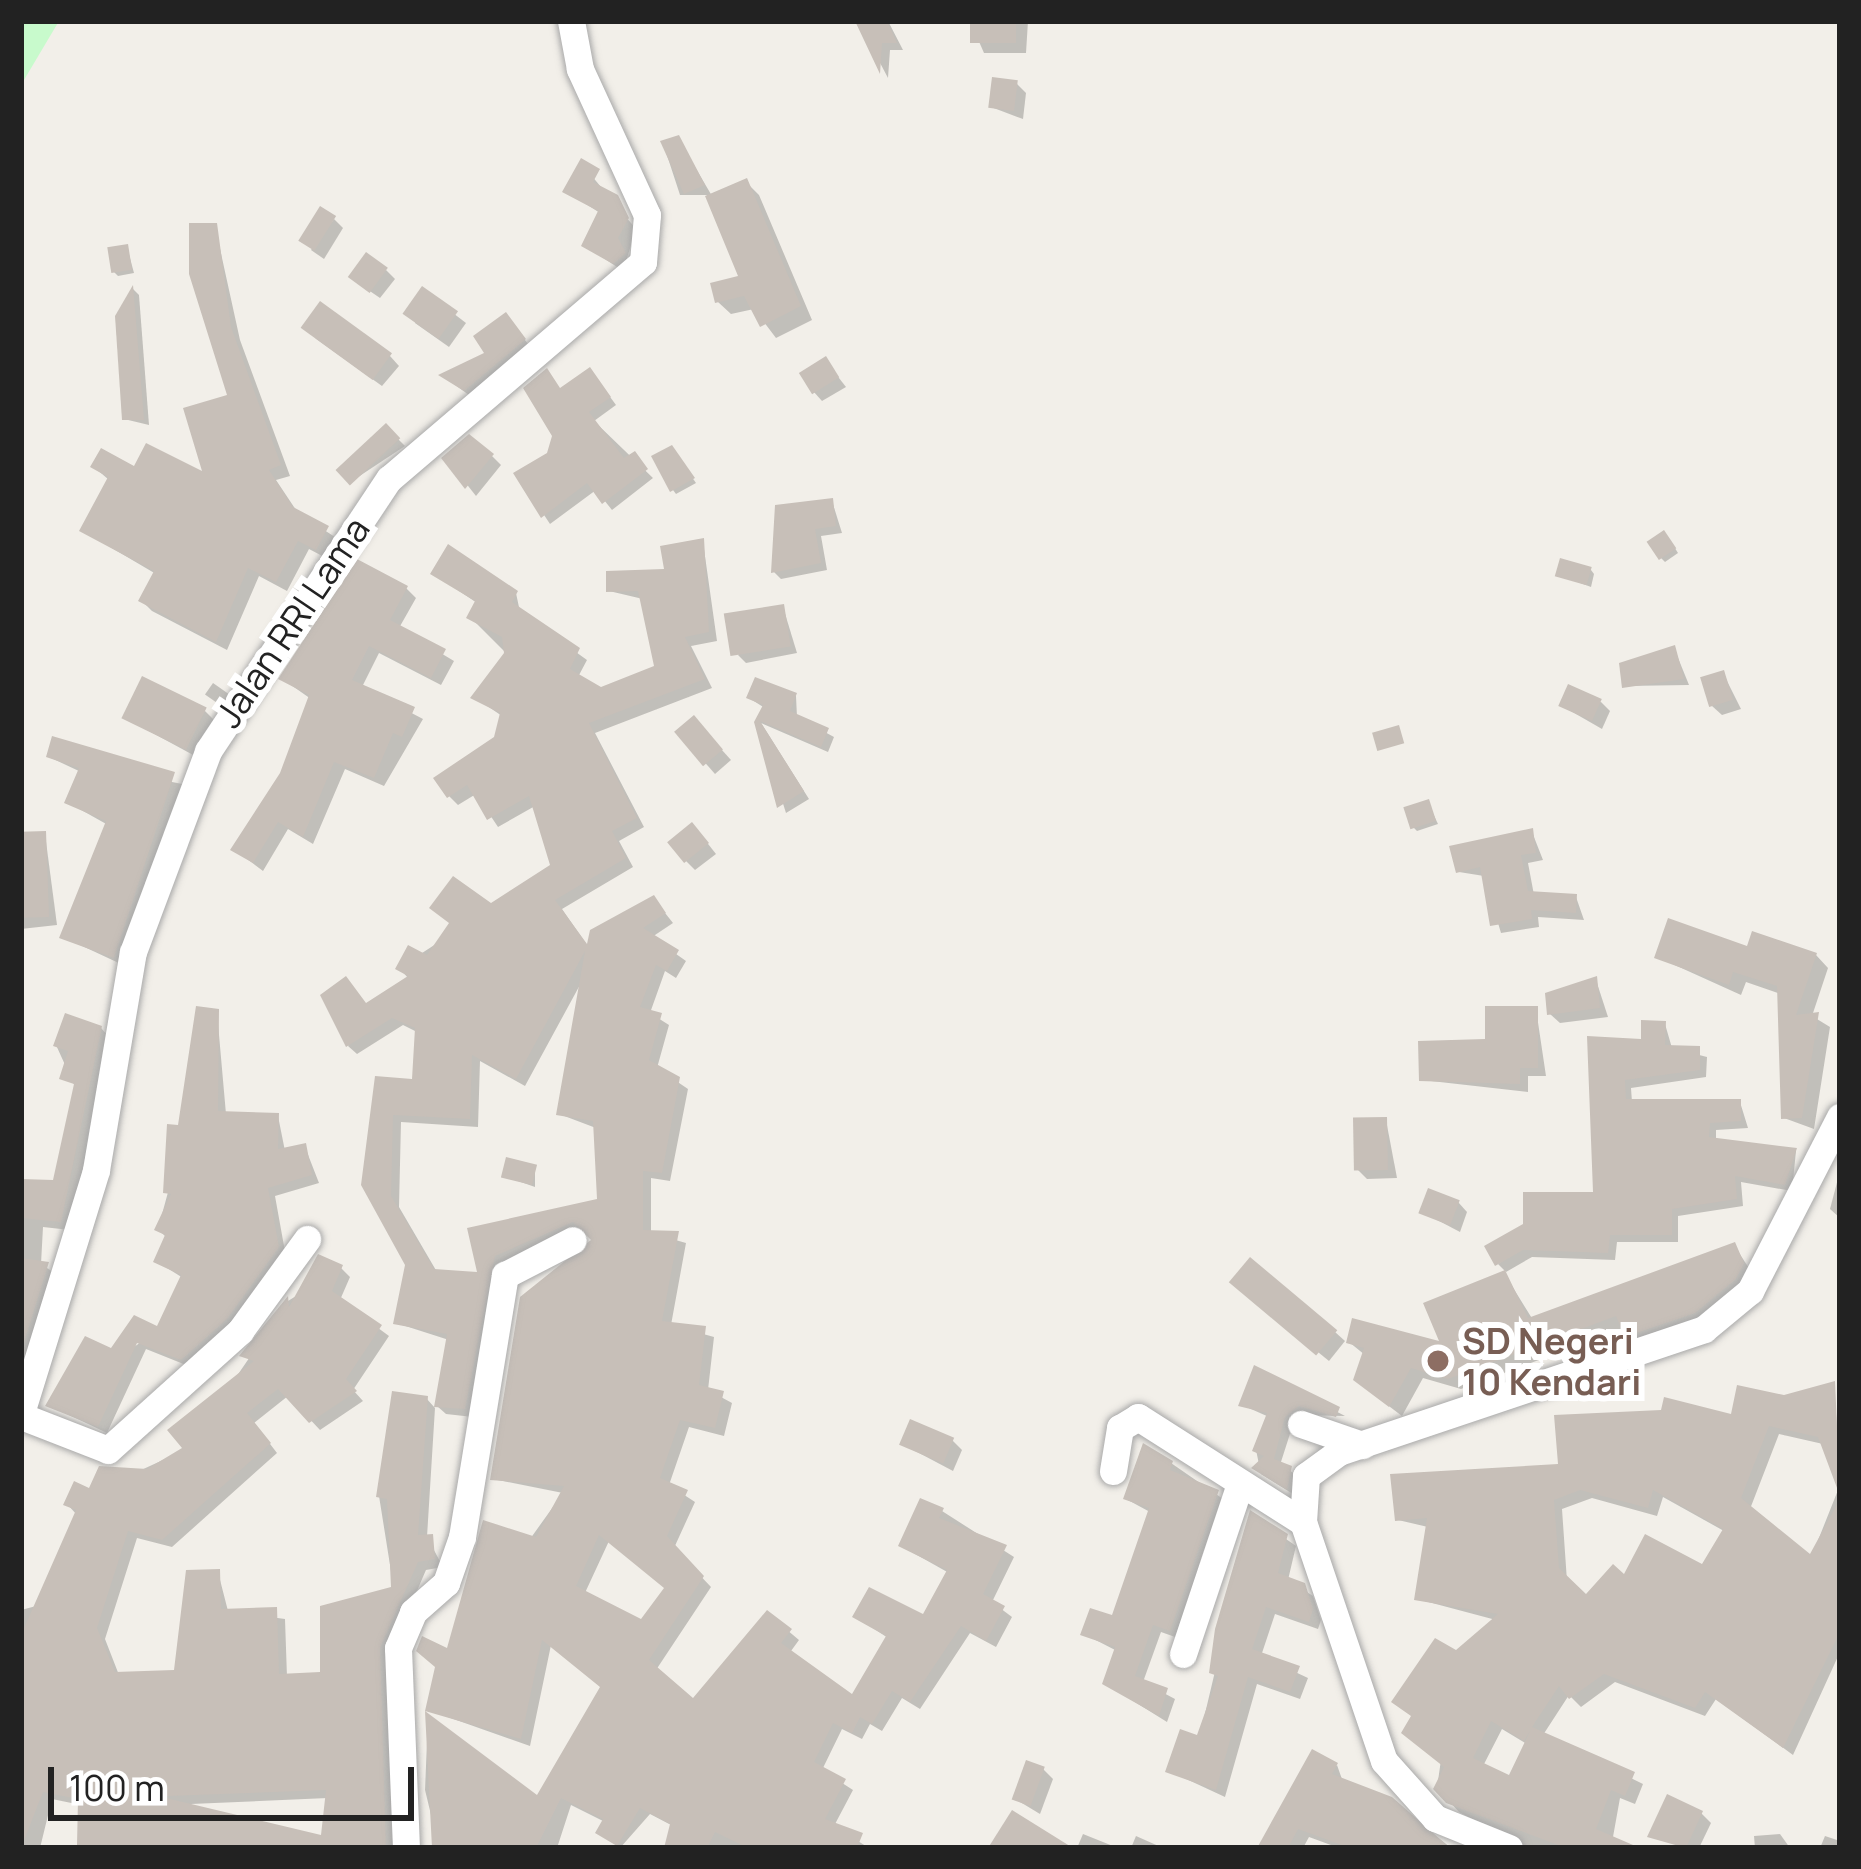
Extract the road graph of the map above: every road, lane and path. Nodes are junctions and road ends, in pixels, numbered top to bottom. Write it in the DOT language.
graph roads {
  1 [pos="571,21"];
  2 [pos="1840,1117"];
  3 [pos="308,1239"];
  4 [pos="573,1240"];
  5 [pos="21,1414"];
  6 [pos="1301,1424"];
  7 [pos="1362,1444"];
  8 [pos="1113,1472"];
  9 [pos="1240,1484"];
  10 [pos="1304,1522"];
  11 [pos="1183,1654"];
  12 [pos="406,1848"];
  13 [pos="1509,1848"];
  1 -- 5 [label="street, Jalan RRI Lama"];
  2 -- 7 [label="street"];
  3 -- 5 [label="street"];
  4 -- 12 [label="street"];
  6 -- 7 [label="street"];
  7 -- 10 [label="street"];
  8 -- 9 [label="street"];
  9 -- 10 [label="street"];
  9 -- 11 [label="street"];
  10 -- 13 [label="street"];
}
